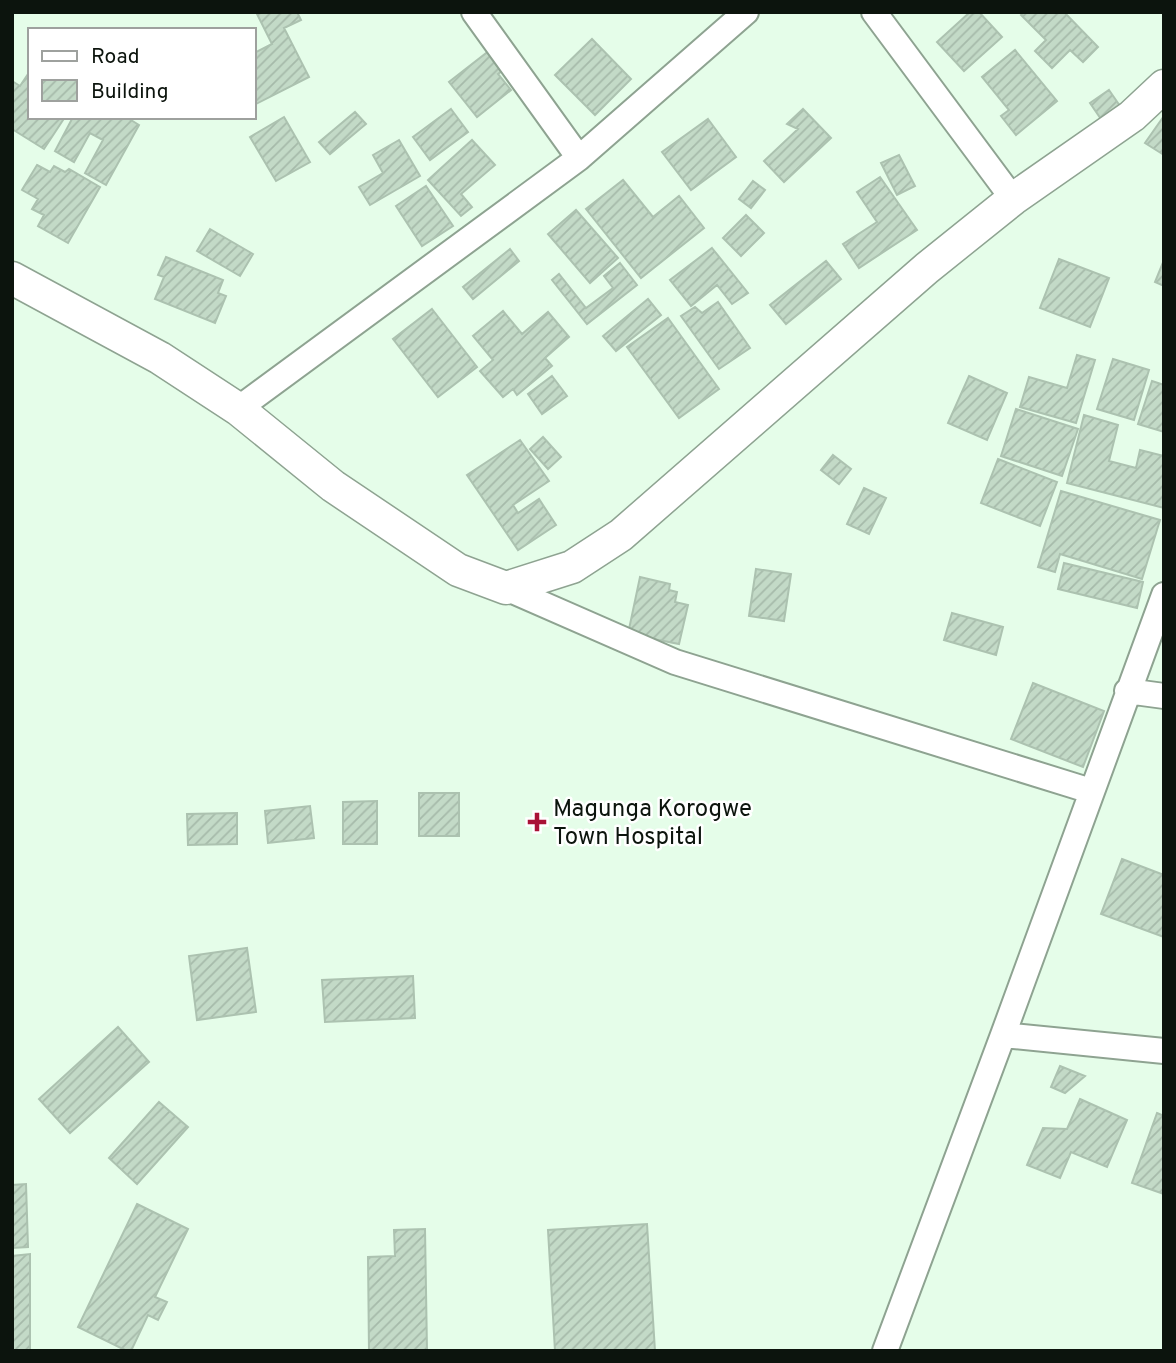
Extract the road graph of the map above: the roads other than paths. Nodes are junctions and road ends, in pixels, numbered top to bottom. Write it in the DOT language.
graph roads {
  1 [pos="474,12"];
  2 [pos="746,12"];
  3 [pos="874,12"];
  4 [pos="1164,86"];
  5 [pos="579,158"];
  6 [pos="1013,198"];
  7 [pos="12,278"];
  8 [pos="238,409"];
  9 [pos="506,588"];
  10 [pos="1164,595"];
  11 [pos="1127,691"];
  12 [pos="1164,696"];
  13 [pos="1091,791"];
  14 [pos="1003,1035"];
  15 [pos="1164,1051"];
  16 [pos="885,1351"];
  1 -- 5 [label="street"];
  2 -- 5 [label="street"];
  3 -- 6 [label="street"];
  4 -- 6 [label="street"];
  5 -- 8 [label="street"];
  6 -- 9 [label="street"];
  7 -- 8 [label="street"];
  8 -- 9 [label="street"];
  9 -- 13 [label="street"];
  10 -- 11 [label="street"];
  11 -- 12 [label="street"];
  11 -- 13 [label="street"];
  13 -- 14 [label="street"];
  14 -- 15 [label="street"];
  14 -- 16 [label="street"];
}
